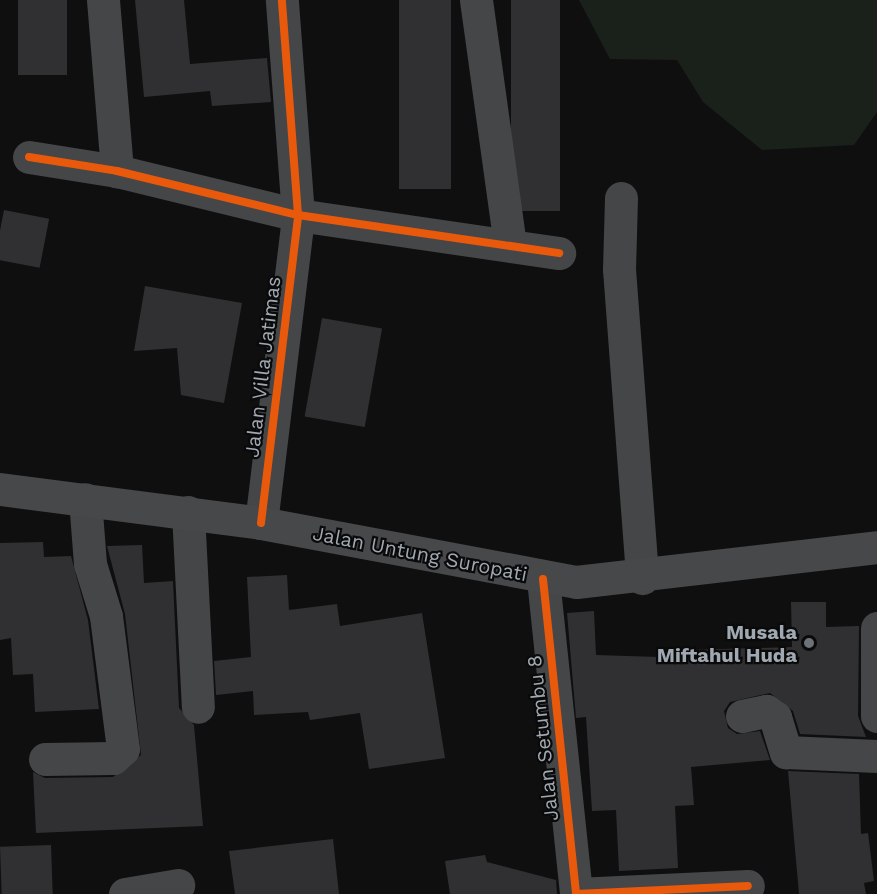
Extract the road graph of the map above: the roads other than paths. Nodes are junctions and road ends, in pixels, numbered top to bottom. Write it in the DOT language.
graph roads {
  1 [pos="103,0"];
  2 [pos="282,0"];
  3 [pos="476,0"];
  4 [pos="29,158"];
  5 [pos="117,171"];
  6 [pos="621,198"];
  7 [pos="298,215"];
  8 [pos="510,246"];
  9 [pos="559,253"];
  10 [pos="0,489"];
  11 [pos="85,500"];
  12 [pos="188,512"];
  13 [pos="261,522"];
  14 [pos="877,547"];
  15 [pos="642,578"];
  16 [pos="543,579"];
  17 [pos="877,628"];
  18 [pos="198,707"];
  19 [pos="742,716"];
  20 [pos="877,717"];
  21 [pos="877,756"];
  22 [pos="45,759"];
  23 [pos="178,885"];
  24 [pos="748,886"];
  25 [pos="125,894"];
  26 [pos="576,894"];
  1 -- 5 [label="street"];
  2 -- 7 [label="street, Jalan Villa Jatimas"];
  3 -- 8 [label="street"];
  4 -- 5 [label="street"];
  5 -- 7 [label="street"];
  6 -- 15 [label="street"];
  7 -- 8 [label="street"];
  7 -- 13 [label="street, Jalan Villa Jatimas"];
  8 -- 9 [label="street"];
  10 -- 11 [label="main road, Jalan Untung Suropati"];
  11 -- 12 [label="main road, Jalan Untung Suropati"];
  11 -- 22 [label="street"];
  12 -- 13 [label="main road, Jalan Untung Suropati"];
  12 -- 18 [label="street"];
  13 -- 16 [label="main road, Jalan Untung Suropati"];
  14 -- 15 [label="main road, Jalan Untung Suropati"];
  15 -- 16 [label="main road, Jalan Untung Suropati"];
  16 -- 26 [label="street, Jalan Setumbu 8"];
  17 -- 20 [label="street"];
  19 -- 21 [label="street"];
  23 -- 25 [label="street"];
  24 -- 26 [label="street"];
}
